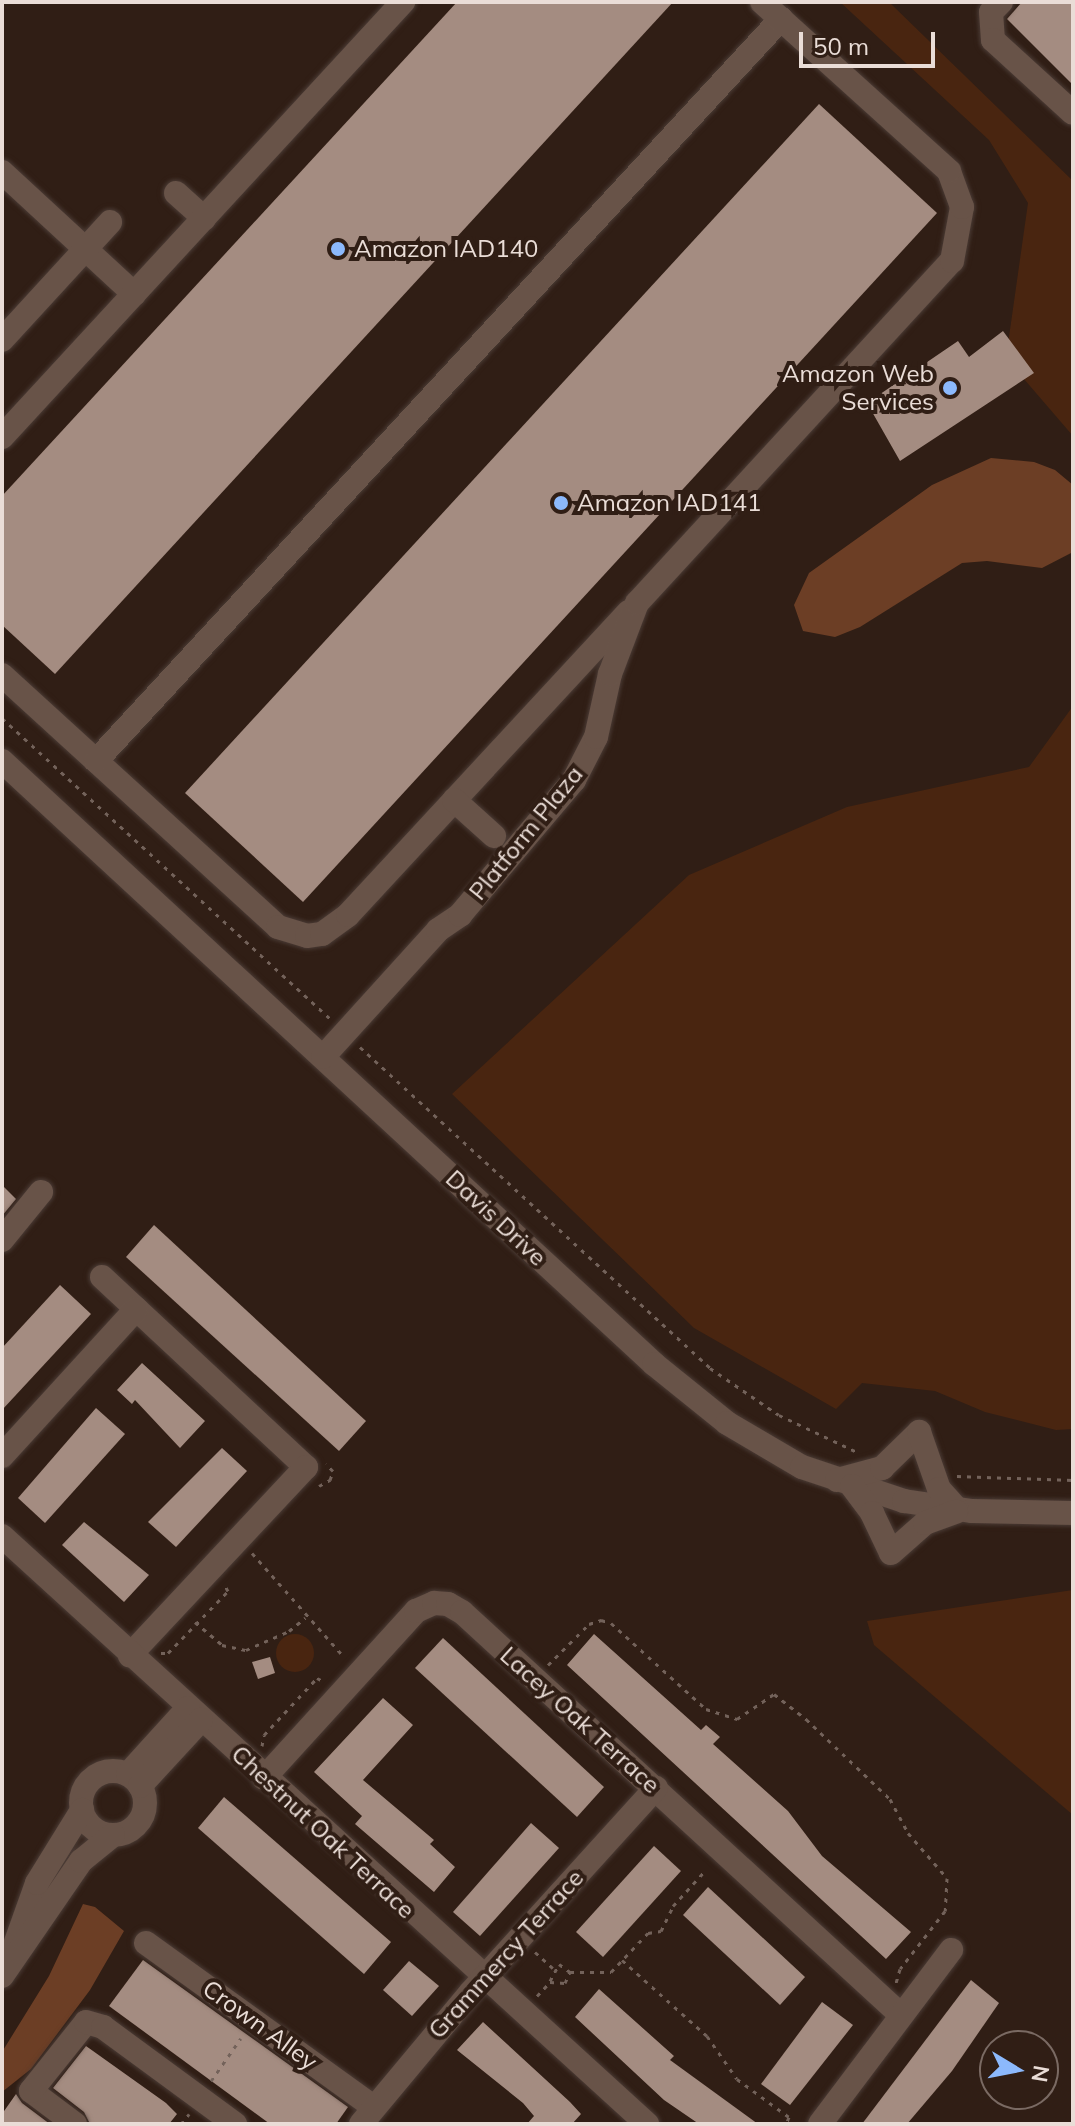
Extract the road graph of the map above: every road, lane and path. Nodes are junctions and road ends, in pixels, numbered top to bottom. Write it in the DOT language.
graph roads {
  1 [pos="403,2"];
  2 [pos="762,2"];
  3 [pos="1001,2"];
  4 [pos="781,19"];
  5 [pos="1073,113"];
  6 [pos="2,172"];
  7 [pos="176,193"];
  8 [pos="204,218"];
  9 [pos="110,222"];
  10 [pos="86,249"];
  11 [pos="134,294"];
  12 [pos="2,340"];
  13 [pos="2,437"];
  14 [pos="637,603"];
  15 [pos="2,675"];
  16 [pos="2,718"];
  17 [pos="2,761"];
  18 [pos="96,761"];
  19 [pos="454,800"];
  20 [pos="494,836"];
  21 [pos="344,1033"];
  22 [pos="323,1057"];
  23 [pos="41,1192"];
  24 [pos="2,1240"];
  25 [pos="102,1277"];
  26 [pos="136,1309"];
  27 [pos="2,1456"];
  28 [pos="888,1462"];
  29 [pos="935,1473"];
  30 [pos="1073,1480"];
  31 [pos="844,1483"];
  32 [pos="960,1510"];
  33 [pos="1073,1513"];
  34 [pos="2,1536"];
  35 [pos="247,1548"];
  36 [pos="220,1575"];
  37 [pos="305,1618"];
  38 [pos="195,1622"];
  39 [pos="142,1654"];
  40 [pos="350,1667"];
  41 [pos="534,1680"];
  42 [pos="332,1686"];
  43 [pos="194,1714"];
  44 [pos="262,1750"];
  45 [pos="264,1778"];
  46 [pos="134,1780"];
  47 [pos="656,1788"];
  48 [pos="82,1810"];
  49 [pos="113,1835"];
  50 [pos="703,1873"];
  51 [pos="146,1943"];
  52 [pos="532,1948"];
  53 [pos="951,1950"];
  54 [pos="622,1960"];
  55 [pos="553,1968"];
  56 [pos="6,1970"];
  57 [pos="570,1972"];
  58 [pos="482,1979"];
  59 [pos="550,1982"];
  60 [pos="532,2001"];
  61 [pos="894,2009"];
  62 [pos="248,2028"];
  63 [pos="208,2084"];
  64 [pos="192,2110"];
  65 [pos="367,2116"];
  66 [pos="75,2124"];
  67 [pos="181,2124"];
  68 [pos="235,2124"];
  69 [pos="647,2124"];
  70 [pos="786,2124"];
  71 [pos="820,2124"];
  1 -- 8 [label="street"];
  2 -- 4 [label="street, Platform Plaza"];
  3 -- 5 [label="street"];
  4 -- 14 [label="street, Platform Plaza"];
  4 -- 18 [label="street"];
  6 -- 10 [label="street"];
  7 -- 8 [label="street"];
  8 -- 11 [label="street"];
  9 -- 10 [label="street"];
  10 -- 11 [label="street"];
  10 -- 12 [label="street"];
  11 -- 13 [label="street"];
  14 -- 19 [label="street"];
  14 -- 21 [label="street, Platform Plaza"];
  15 -- 18 [label="street"];
  16 -- 21 [label="path"];
  17 -- 22 [label="street, Davis Drive"];
  18 -- 19 [label="street"];
  19 -- 20 [label="street"];
  21 -- 22 [label="street, Platform Plaza"];
  21 -- 28 [label="path"];
  22 -- 31 [label="street, Davis Drive"];
  23 -- 24 [label="street"];
  25 -- 26 [label="street"];
  26 -- 27 [label="street"];
  26 -- 39 [label="street"];
  28 -- 29 [label="street"];
  28 -- 31 [label="street"];
  29 -- 30 [label="path"];
  29 -- 32 [label="street"];
  31 -- 32 [label="street, Davis Drive"];
  31 -- 32 [label="street"];
  32 -- 33 [label="street, Davis Drive"];
  34 -- 39 [label="street, Chestnut Oak Terrace"];
  35 -- 37 [label="path"];
  36 -- 38 [label="path"];
  37 -- 38 [label="path"];
  37 -- 40 [label="path"];
  38 -- 39 [label="path"];
  39 -- 43 [label="street, Chestnut Oak Terrace"];
  41 -- 45 [label="street, Lacey Oak Terrace"];
  41 -- 47 [label="street, Lacey Oak Terrace"];
  41 -- 61 [label="path"];
  42 -- 44 [label="path"];
  43 -- 45 [label="street, Chestnut Oak Terrace"];
  43 -- 46 [label="street"];
  45 -- 58 [label="street, Chestnut Oak Terrace"];
  46 -- 48 [label="street"];
  46 -- 49 [label="street"];
  47 -- 58 [label="street, Grammercy Terrace"];
  47 -- 61 [label="street, Lacey Oak Terrace"];
  48 -- 49 [label="street"];
  48 -- 56 [label="street"];
  49 -- 56 [label="street"];
  50 -- 54 [label="path"];
  51 -- 65 [label="street, Crown Alley"];
  52 -- 55 [label="path"];
  53 -- 61 [label="street"];
  54 -- 57 [label="path"];
  54 -- 70 [label="path"];
  55 -- 57 [label="path"];
  55 -- 59 [label="path"];
  57 -- 59 [label="path"];
  58 -- 65 [label="street, Grammercy Terrace"];
  58 -- 69 [label="street, Chestnut Oak Terrace"];
  59 -- 60 [label="path"];
  61 -- 71 [label="street"];
  62 -- 63 [label="path"];
  64 -- 67 [label="path"];
  66 -- 68 [label="street"];
}
